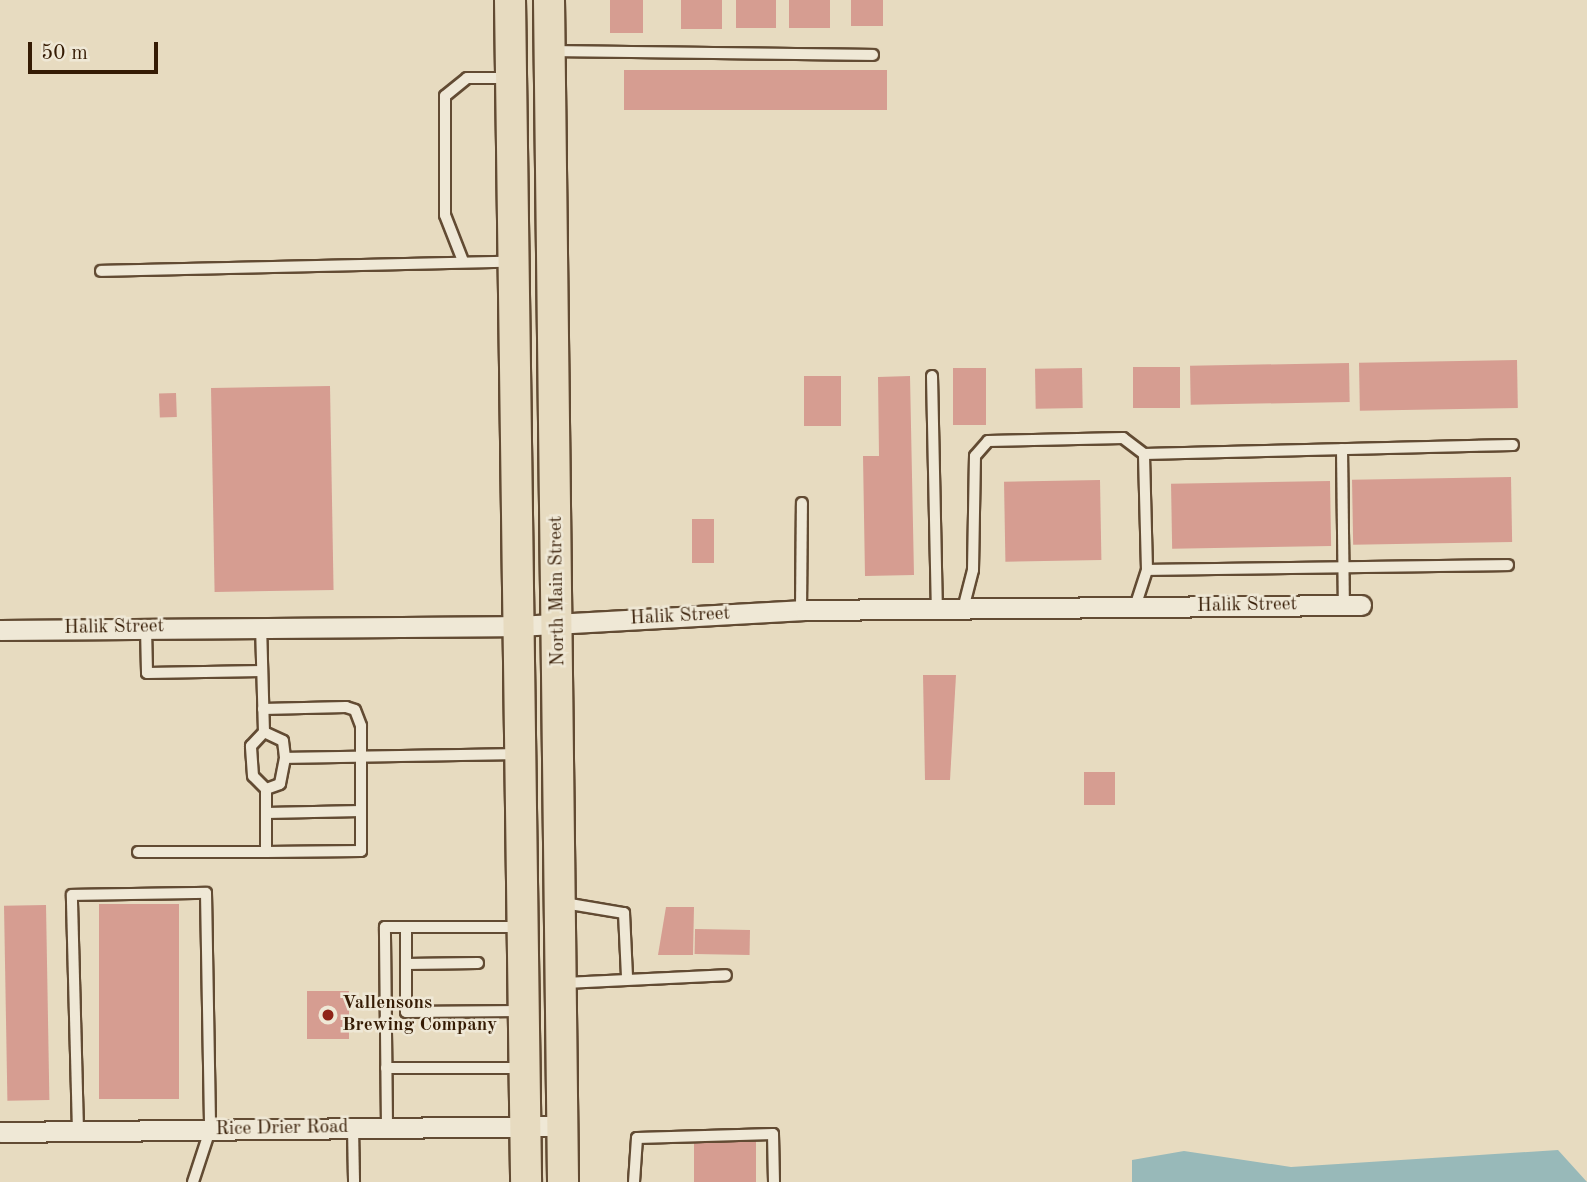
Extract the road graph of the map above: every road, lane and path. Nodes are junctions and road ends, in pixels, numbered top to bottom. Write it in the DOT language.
graph roads {
  1 [pos="510,0"];
  2 [pos="549,0"];
  3 [pos="550,51"];
  4 [pos="873,55"];
  5 [pos="511,78"];
  6 [pos="553,260"];
  7 [pos="463,261"];
  8 [pos="512,262"];
  9 [pos="101,271"];
  10 [pos="932,376"];
  11 [pos="1513,445"];
  12 [pos="1342,449"];
  13 [pos="1144,454"];
  14 [pos="802,503"];
  15 [pos="1507,565"];
  16 [pos="1343,567"];
  17 [pos="1147,570"];
  18 [pos="1352,605"];
  19 [pos="1135,607"];
  20 [pos="937,609"];
  21 [pos="963,609"];
  22 [pos="801,610"];
  23 [pos="559,623"];
  24 [pos="261,625"];
  25 [pos="518,626"];
  26 [pos="146,627"];
  27 [pos="0,630"];
  28 [pos="262,671"];
  29 [pos="263,709"];
  30 [pos="264,732"];
  31 [pos="519,754"];
  32 [pos="361,757"];
  33 [pos="285,758"];
  34 [pos="266,789"];
  35 [pos="361,811"];
  36 [pos="266,814"];
  37 [pos="138,852"];
  38 [pos="266,852"];
  39 [pos="564,902"];
  40 [pos="406,927"];
  41 [pos="522,927"];
  42 [pos="478,963"];
  43 [pos="406,964"];
  44 [pos="726,975"];
  45 [pos="627,977"];
  46 [pos="564,983"];
  47 [pos="523,1011"];
  48 [pos="386,1068"];
  49 [pos="524,1068"];
  50 [pos="564,1126"];
  51 [pos="387,1127"];
  52 [pos="525,1127"];
  53 [pos="353,1128"];
  54 [pos="210,1129"];
  55 [pos="78,1131"];
  56 [pos="0,1132"];
  57 [pos="193,1182"];
  58 [pos="354,1182"];
  59 [pos="526,1182"];
  60 [pos="563,1182"];
  61 [pos="634,1182"];
  62 [pos="774,1182"];
  1 -- 5 [label="main road"];
  2 -- 3 [label="main road, North Main Street"];
  3 -- 4 [label="lane"];
  3 -- 6 [label="main road, North Main Street"];
  5 -- 7 [label="lane"];
  5 -- 8 [label="main road"];
  6 -- 8 [label="main road"];
  6 -- 23 [label="main road, North Main Street"];
  7 -- 8 [label="lane"];
  7 -- 9 [label="lane"];
  8 -- 25 [label="main road"];
  10 -- 20 [label="lane"];
  11 -- 12 [label="lane"];
  12 -- 13 [label="lane"];
  12 -- 16 [label="lane"];
  13 -- 17 [label="lane"];
  13 -- 21 [label="lane"];
  14 -- 22 [label="lane"];
  15 -- 16 [label="lane"];
  16 -- 17 [label="lane"];
  16 -- 18 [label="lane"];
  17 -- 19 [label="lane"];
  18 -- 19 [label="street, Halik Street"];
  19 -- 21 [label="street, Halik Street"];
  20 -- 21 [label="street, Halik Street"];
  20 -- 22 [label="street, Halik Street"];
  22 -- 23 [label="street, Halik Street"];
  23 -- 25 [label="street, Halik Street"];
  23 -- 39 [label="main road, North Main Street"];
  24 -- 25 [label="street, Halik Street"];
  24 -- 26 [label="street, Halik Street"];
  24 -- 28 [label="lane"];
  25 -- 31 [label="main road"];
  26 -- 27 [label="street, Halik Street"];
  26 -- 28 [label="lane"];
  28 -- 29 [label="lane"];
  29 -- 30 [label="lane"];
  29 -- 32 [label="lane"];
  30 -- 33 [label="lane"];
  30 -- 34 [label="lane"];
  31 -- 32 [label="lane"];
  31 -- 41 [label="main road"];
  32 -- 33 [label="lane"];
  32 -- 35 [label="lane"];
  33 -- 34 [label="lane"];
  34 -- 36 [label="lane"];
  35 -- 36 [label="lane"];
  35 -- 38 [label="lane"];
  36 -- 38 [label="lane"];
  37 -- 38 [label="lane"];
  39 -- 45 [label="lane"];
  39 -- 46 [label="main road, North Main Street"];
  40 -- 41 [label="lane"];
  40 -- 43 [label="lane"];
  40 -- 48 [label="lane"];
  41 -- 47 [label="main road"];
  42 -- 43 [label="lane"];
  43 -- 47 [label="lane"];
  44 -- 45 [label="lane"];
  45 -- 46 [label="lane"];
  46 -- 50 [label="main road, North Main Street"];
  47 -- 49 [label="main road"];
  48 -- 49 [label="lane"];
  48 -- 51 [label="lane"];
  49 -- 52 [label="main road"];
  50 -- 52 [label="street, Rice Drier Road"];
  50 -- 60 [label="main road, North Main Street"];
  51 -- 52 [label="street, Rice Drier Road"];
  51 -- 53 [label="street, Rice Drier Road"];
  52 -- 59 [label="main road"];
  53 -- 54 [label="street, Rice Drier Road"];
  53 -- 58 [label="lane"];
  54 -- 55 [label="street, Rice Drier Road"];
  54 -- 55 [label="lane"];
  54 -- 57 [label="lane"];
  55 -- 56 [label="street, Rice Drier Road"];
  61 -- 62 [label="lane"];
}
